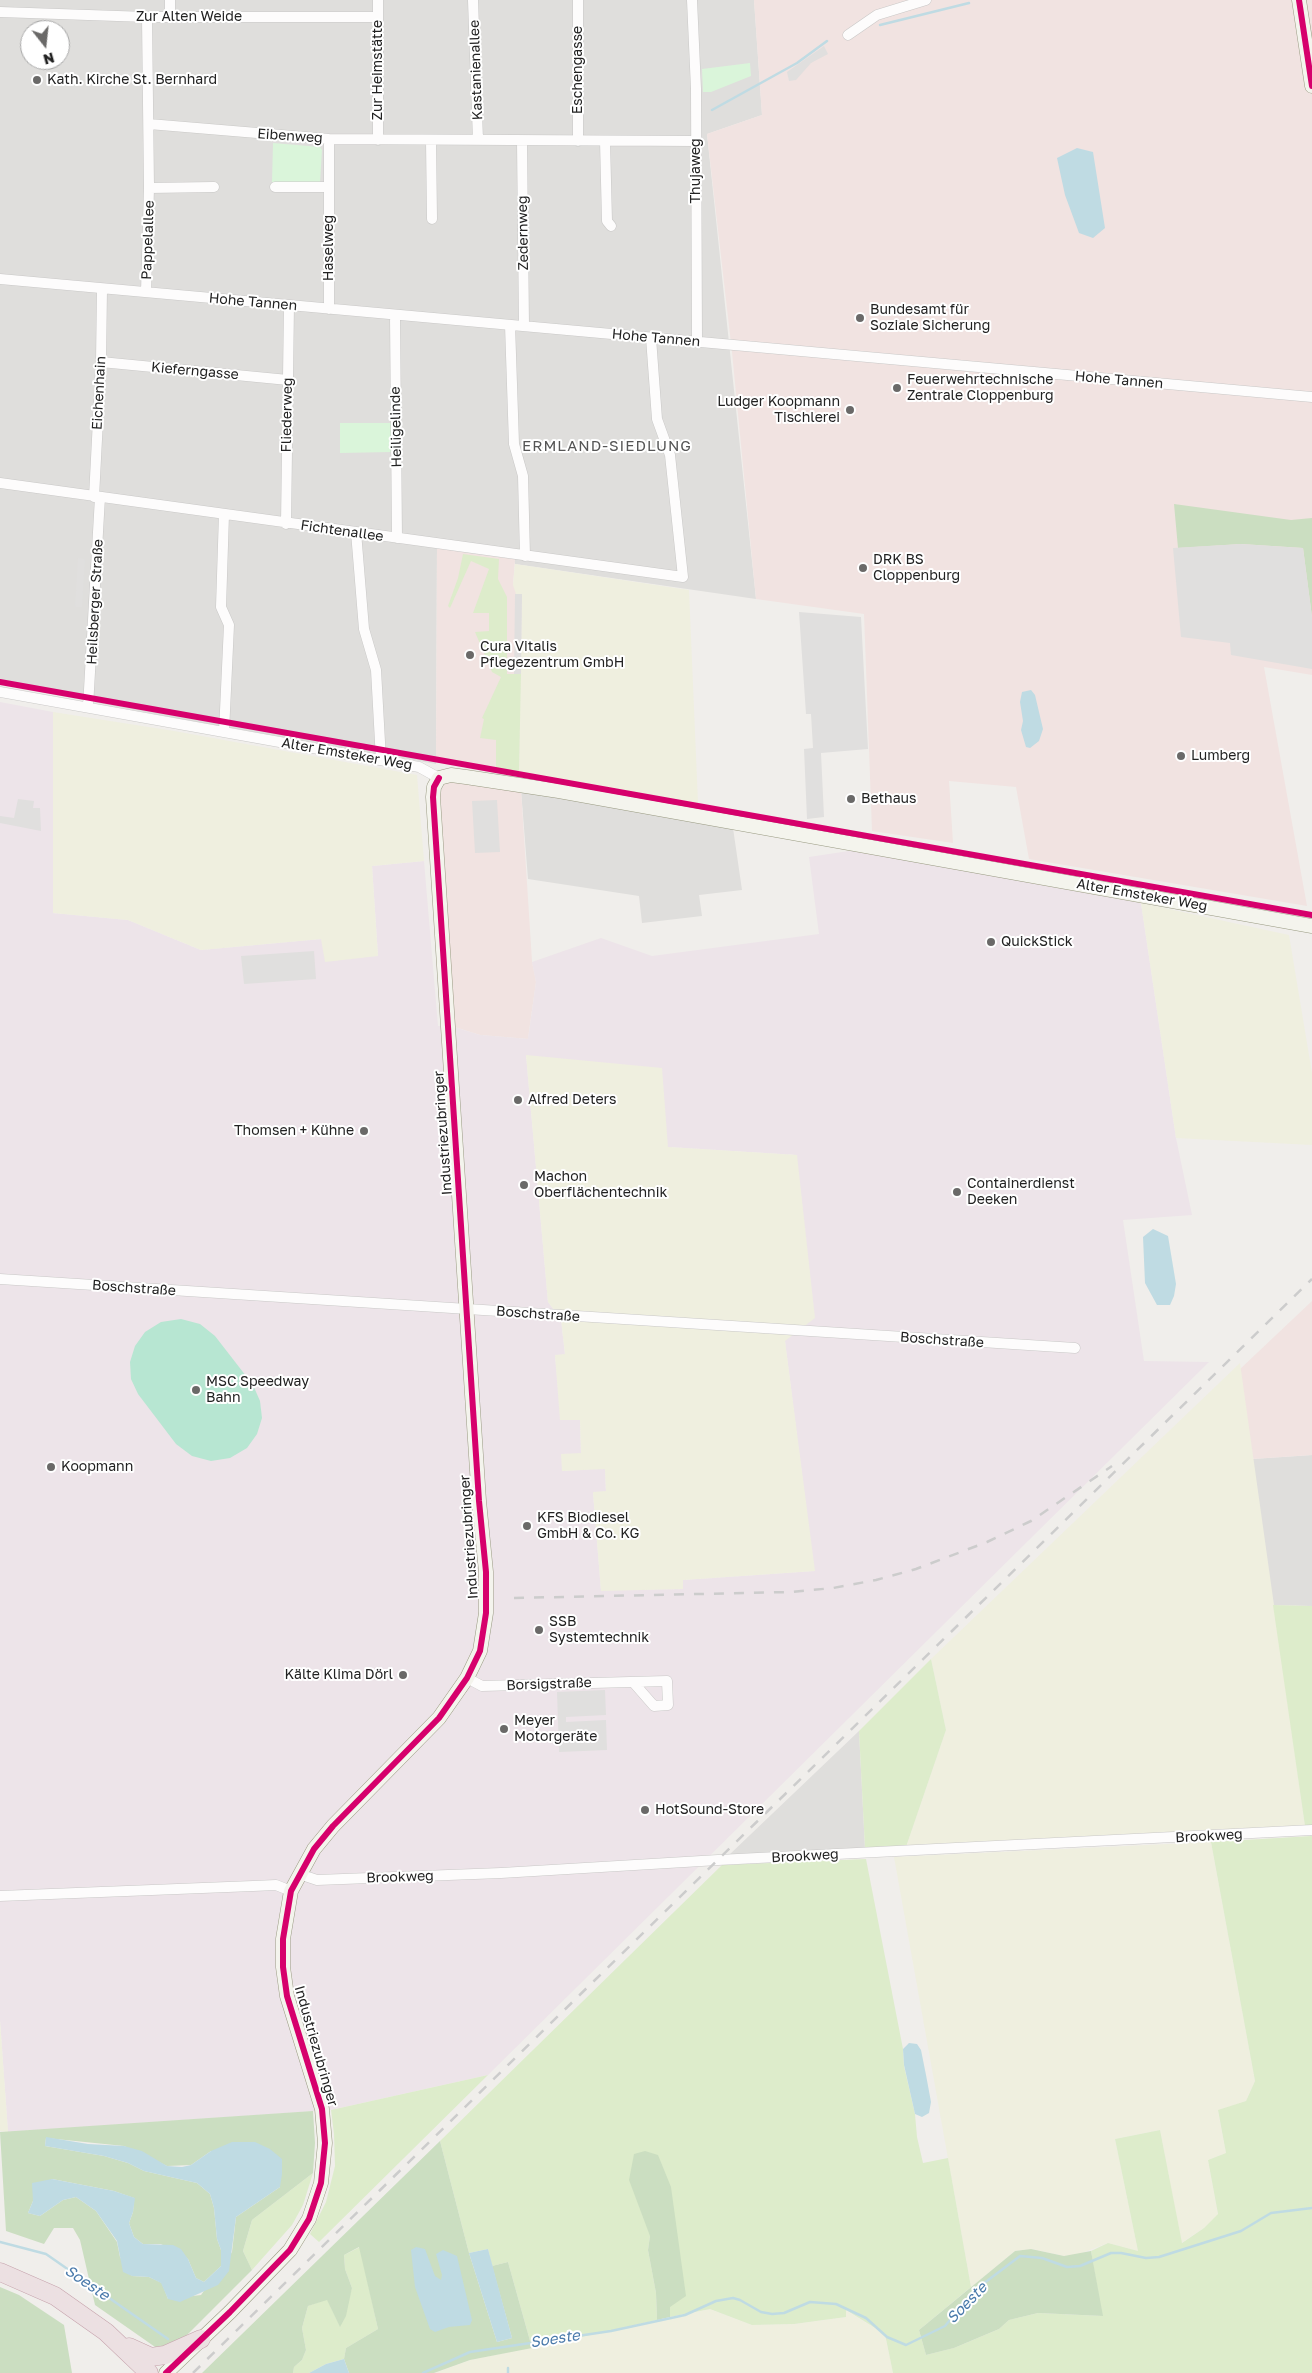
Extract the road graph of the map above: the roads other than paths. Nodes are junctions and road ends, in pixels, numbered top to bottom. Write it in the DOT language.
graph roads {
  1 [pos="170,0"];
  2 [pos="378,0"];
  3 [pos="473,0"];
  4 [pos="578,0"];
  5 [pos="692,0"];
  6 [pos="926,0"];
  7 [pos="1299,0"];
  8 [pos="0,12"];
  9 [pos="170,16"];
  10 [pos="147,17"];
  11 [pos="378,17"];
  12 [pos="848,35"];
  13 [pos="1312,86"];
  14 [pos="149,124"];
  15 [pos="330,139"];
  16 [pos="378,140"];
  17 [pos="431,140"];
  18 [pos="478,140"];
  19 [pos="522,141"];
  20 [pos="578,141"];
  21 [pos="605,141"];
  22 [pos="696,142"];
  23 [pos="214,186"];
  24 [pos="275,187"];
  25 [pos="329,187"];
  26 [pos="150,188"];
  27 [pos="432,219"];
  28 [pos="611,226"];
  29 [pos="0,279"];
  30 [pos="102,289"];
  31 [pos="146,292"];
  32 [pos="289,305"];
  33 [pos="329,309"];
  34 [pos="395,316"];
  35 [pos="510,325"];
  36 [pos="524,326"];
  37 [pos="651,338"];
  38 [pos="697,342"];
  39 [pos="101,362"];
  40 [pos="288,380"];
  41 [pos="1312,397"];
  42 [pos="0,483"];
  43 [pos="97,497"];
  44 [pos="224,514"];
  45 [pos="286,524"];
  46 [pos="356,532"];
  47 [pos="397,538"];
  48 [pos="524,556"];
  49 [pos="0,692"];
  50 [pos="88,707"];
  51 [pos="224,732"];
  52 [pos="380,760"];
  53 [pos="439,778"];
  54 [pos="1312,926"];
  55 [pos="0,1279"];
  56 [pos="467,1309"];
  57 [pos="1076,1348"];
  58 [pos="467,1678"];
  59 [pos="633,1682"];
  60 [pos="1312,1830"];
  61 [pos="299,1874"];
  62 [pos="291,1892"];
  63 [pos="0,1896"];
  64 [pos="0,2272"];
  65 [pos="201,2339"];
  66 [pos="117,2341"];
  67 [pos="149,2373"];
  68 [pos="166,2373"];
  1 -- 9 [label="street"];
  2 -- 11 [label="street, Zur Heimstätte"];
  3 -- 18 [label="street, Kastanienallee"];
  4 -- 20 [label="street, Eschengasse"];
  5 -- 22 [label="street, Thujaweg"];
  6 -- 12 [label="street"];
  7 -- 13 [label="street"];
  8 -- 10 [label="street, Zur Alten Weide"];
  9 -- 10 [label="street, Zur Alten Weide"];
  9 -- 11 [label="street, Zur Alten Weide"];
  10 -- 14 [label="street, Pappelallee"];
  11 -- 16 [label="street, Zur Heimstätte"];
  14 -- 15 [label="street, Eibenweg"];
  14 -- 26 [label="street, Pappelallee"];
  15 -- 16 [label="street, Eibenweg"];
  15 -- 25 [label="street, Haselweg"];
  16 -- 17 [label="street, Eibenweg"];
  17 -- 18 [label="street, Eibenweg"];
  17 -- 27 [label="street"];
  18 -- 19 [label="street, Eibenweg"];
  19 -- 20 [label="street, Eibenweg"];
  19 -- 36 [label="street, Zedernweg"];
  20 -- 21 [label="street, Eibenweg"];
  21 -- 22 [label="street, Eibenweg"];
  21 -- 28 [label="street"];
  22 -- 38 [label="street, Thujaweg"];
  23 -- 26 [label="street, Pappelallee"];
  24 -- 25 [label="street"];
  25 -- 33 [label="street, Haselweg"];
  26 -- 31 [label="street, Pappelallee"];
  29 -- 30 [label="street, Hohe Tannen"];
  30 -- 31 [label="street, Hohe Tannen"];
  30 -- 39 [label="street, Eichenhain"];
  31 -- 32 [label="street, Hohe Tannen"];
  32 -- 33 [label="street, Hohe Tannen"];
  32 -- 40 [label="street, Fliederweg"];
  33 -- 34 [label="street, Hohe Tannen"];
  34 -- 35 [label="street, Hohe Tannen"];
  34 -- 47 [label="street, Heiligelinde"];
  35 -- 36 [label="street, Hohe Tannen"];
  35 -- 48 [label="street"];
  36 -- 37 [label="street, Hohe Tannen"];
  37 -- 38 [label="street, Hohe Tannen"];
  37 -- 48 [label="street, Fichtenallee"];
  38 -- 41 [label="street, Hohe Tannen"];
  39 -- 40 [label="street, Kieferngasse"];
  39 -- 43 [label="street, Eichenhain"];
  40 -- 45 [label="street, Fliederweg"];
  42 -- 43 [label="street, Fichtenallee"];
  43 -- 44 [label="street, Fichtenallee"];
  43 -- 50 [label="street, Heilsberger Straße"];
  44 -- 45 [label="street, Fichtenallee"];
  44 -- 51 [label="street"];
  45 -- 46 [label="street, Fichtenallee"];
  46 -- 47 [label="street, Fichtenallee"];
  46 -- 52 [label="street"];
  47 -- 48 [label="street, Fichtenallee"];
  49 -- 50 [label="street, Alter Emsteker Weg"];
  50 -- 51 [label="street, Alter Emsteker Weg"];
  51 -- 52 [label="street, Alter Emsteker Weg"];
  52 -- 53 [label="street, Alter Emsteker Weg"];
  53 -- 54 [label="street, Alter Emsteker Weg"];
  53 -- 56 [label="street, Industriezubringer"];
  55 -- 56 [label="street, Boschstraße"];
  56 -- 57 [label="street, Boschstraße"];
  56 -- 58 [label="street, Industriezubringer"];
  58 -- 59 [label="street, Borsigstraße"];
  58 -- 61 [label="street, Industriezubringer"];
  60 -- 61 [label="street, Brookweg"];
  61 -- 62 [label="street, Industriezubringer"];
  62 -- 63 [label="street"];
  62 -- 65 [label="street, Industriezubringer"];
  64 -- 66 [label="highway"];
  65 -- 66 [label="highway"];
  65 -- 68 [label="street, Industriezubringer"];
  66 -- 67 [label="highway"];
}
